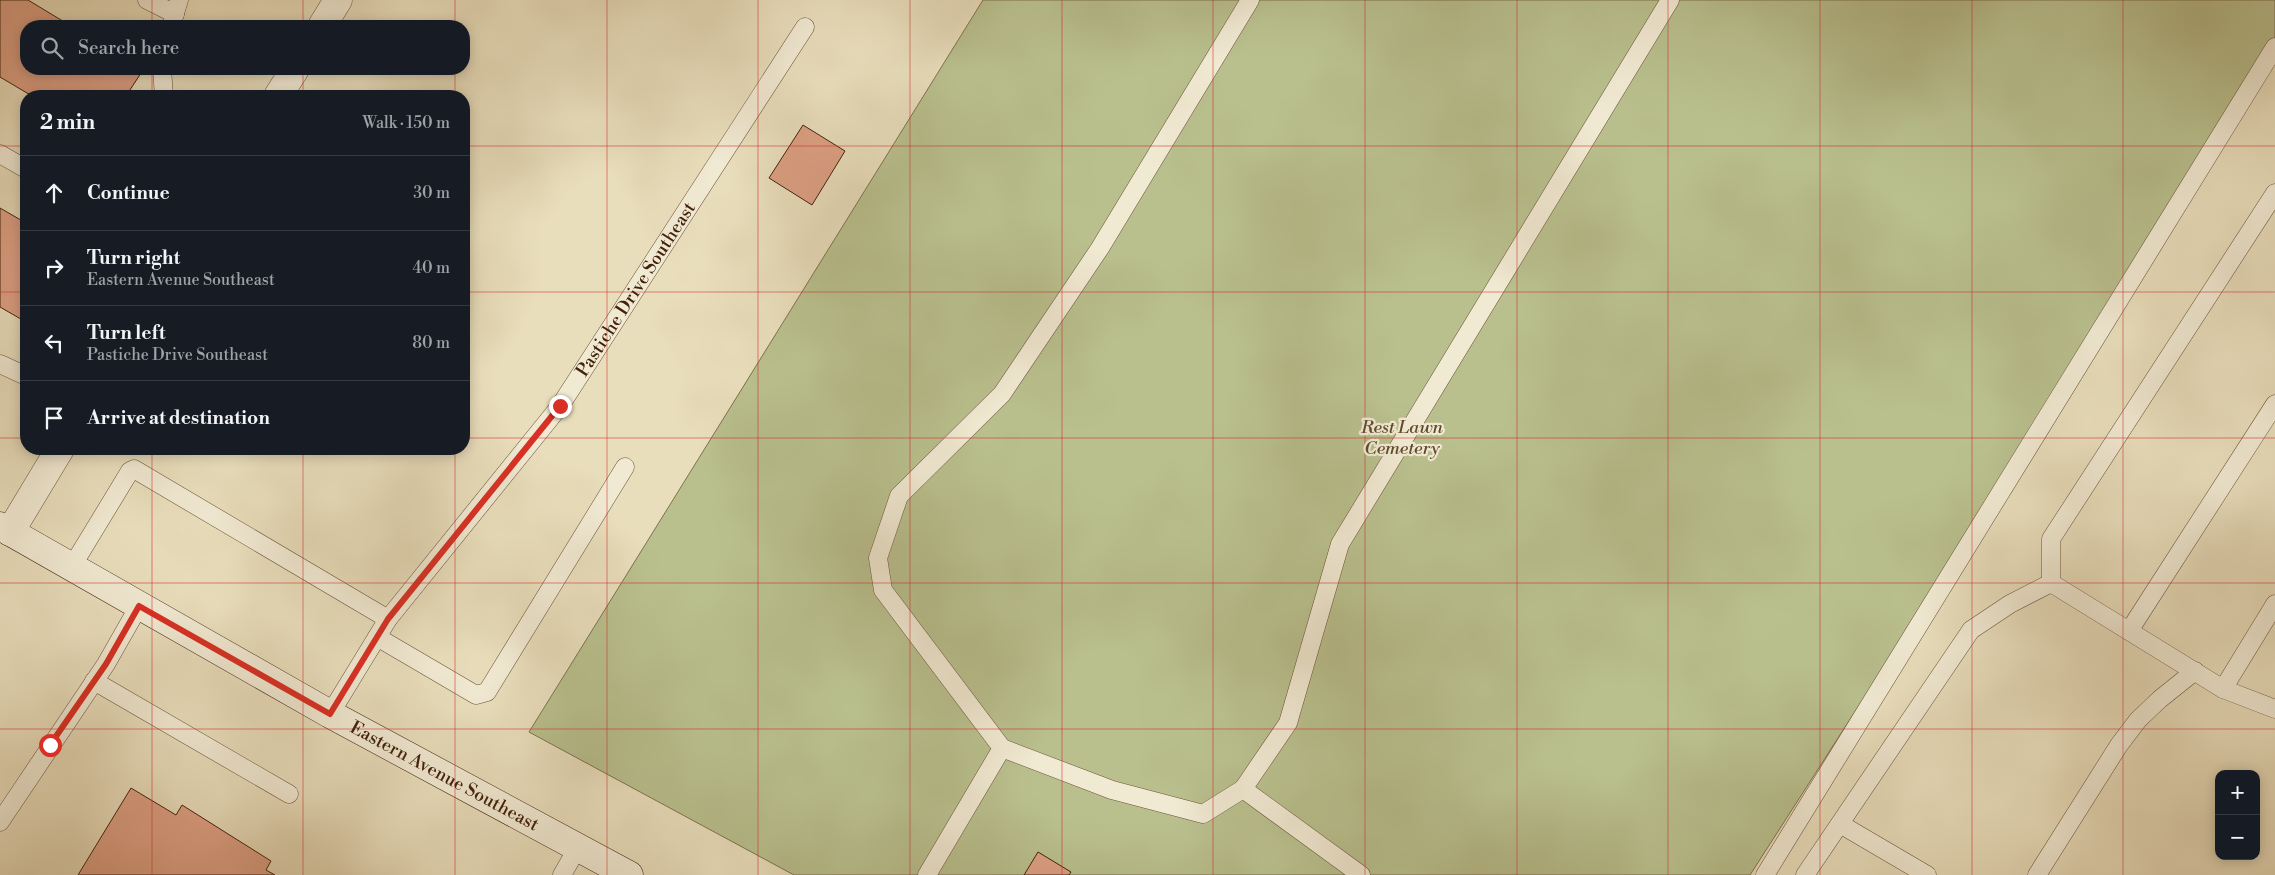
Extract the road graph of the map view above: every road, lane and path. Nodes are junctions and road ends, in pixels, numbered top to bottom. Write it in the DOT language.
graph roads {
  1 [pos="148,0"];
  2 [pos="338,0"];
  3 [pos="1250,0"];
  4 [pos="1670,0"];
  5 [pos="175,13"];
  6 [pos="326,20"];
  7 [pos="805,27"];
  8 [pos="2275,47"];
  9 [pos="162,75"];
  10 [pos="291,75"];
  11 [pos="164,90"];
  12 [pos="282,90"];
  13 [pos="0,154"];
  14 [pos="20,166"];
  15 [pos="2275,193"];
  16 [pos="0,364"];
  17 [pos="20,373"];
  18 [pos="2275,404"];
  19 [pos="56,455"];
  20 [pos="625,467"];
  21 [pos="5,529"];
  22 [pos="71,568"];
  23 [pos="2051,583"];
  24 [pos="2275,604"];
  25 [pos="139,606"];
  26 [pos="388,619"];
  27 [pos="2129,631"];
  28 [pos="377,637"];
  29 [pos="2195,672"];
  30 [pos="94,682"];
  31 [pos="2223,689"];
  32 [pos="2275,709"];
  33 [pos="330,714"];
  34 [pos="1002,748"];
  35 [pos="1243,789"];
  36 [pos="289,794"];
  37 [pos="0,822"];
  38 [pos="1840,824"];
  39 [pos="578,847"];
  40 [pos="562,875"];
  41 [pos="629,875"];
  42 [pos="927,875"];
  43 [pos="1361,875"];
  44 [pos="1765,875"];
  45 [pos="1806,875"];
  46 [pos="1927,875"];
  47 [pos="2037,875"];
  1 -- 5 [label="lane"];
  2 -- 6 [label="main road"];
  3 -- 34 [label="lane"];
  4 -- 35 [label="lane"];
  7 -- 26 [label="lane, Pastiche Drive Southeast"];
  8 -- 44 [label="lane"];
  9 -- 11 [label="lane"];
  10 -- 12 [label="main road"];
  13 -- 14 [label="lane"];
  15 -- 23 [label="lane"];
  16 -- 17 [label="lane"];
  18 -- 27 [label="lane"];
  19 -- 21 [label="main road"];
  20 -- 28 [label="lane"];
  21 -- 22 [label="main road, Eastern Avenue Southeast"];
  22 -- 25 [label="main road, Eastern Avenue Southeast"];
  22 -- 26 [label="lane"];
  23 -- 27 [label="lane"];
  23 -- 38 [label="lane"];
  24 -- 31 [label="lane"];
  25 -- 30 [label="lane"];
  25 -- 33 [label="main road, Eastern Avenue Southeast"];
  26 -- 28 [label="lane, Pastiche Drive Southeast"];
  27 -- 29 [label="lane"];
  28 -- 33 [label="lane, Pastiche Drive Southeast"];
  29 -- 31 [label="lane"];
  29 -- 47 [label="lane"];
  30 -- 36 [label="lane"];
  30 -- 37 [label="lane"];
  31 -- 32 [label="lane"];
  33 -- 39 [label="main road, Eastern Avenue Southeast"];
  34 -- 35 [label="lane"];
  34 -- 42 [label="lane"];
  35 -- 43 [label="lane"];
  38 -- 45 [label="lane"];
  38 -- 46 [label="lane"];
  39 -- 40 [label="lane"];
  39 -- 41 [label="main road, Eastern Avenue Southeast"];
}
